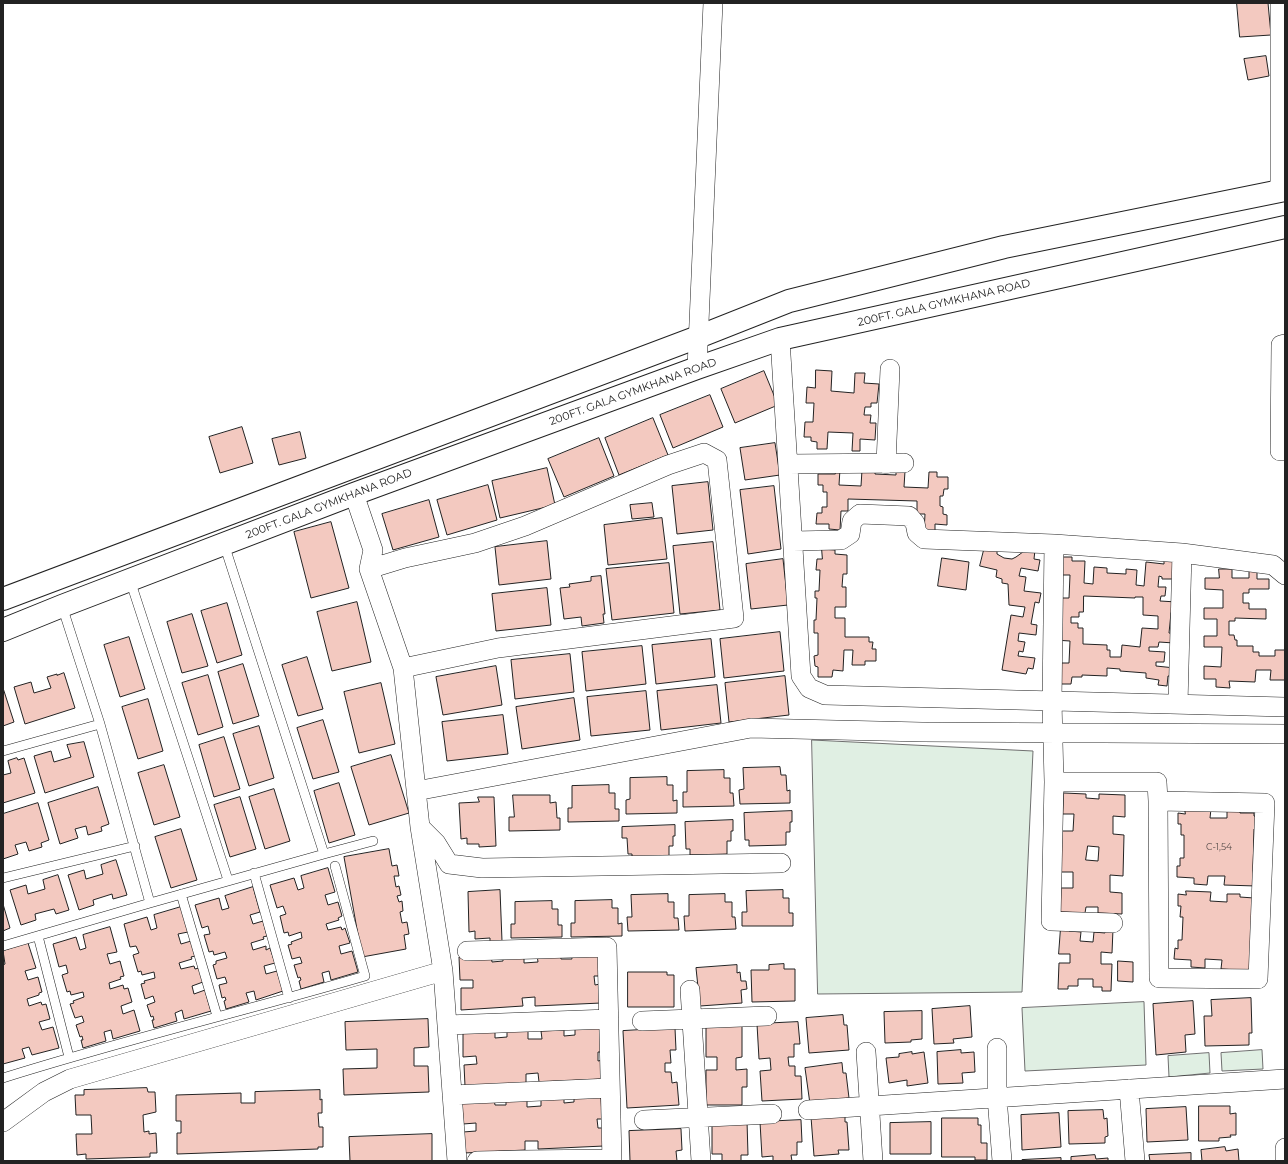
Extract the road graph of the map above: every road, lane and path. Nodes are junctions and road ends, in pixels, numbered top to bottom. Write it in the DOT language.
graph roads {
  1 [pos="713,3"];
  2 [pos="1281,8"];
  3 [pos="1283,190"];
  4 [pos="1285,227"];
  5 [pos="698,337"];
  6 [pos="780,339"];
  7 [pos="1285,344"];
  8 [pos="697,368"];
  9 [pos="890,369"];
  10 [pos="1285,451"];
  11 [pos="788,464"];
  12 [pos="354,494"];
  13 [pos="793,542"];
  14 [pos="224,544"];
  15 [pos="1054,544"];
  16 [pos="1182,553"];
  17 [pos="369,569"];
  18 [pos="1285,575"];
  19 [pos="130,580"];
  20 [pos="3,599"];
  21 [pos="62,606"];
  22 [pos="3,630"];
  23 [pos="403,668"];
  24 [pos="1052,701"];
  25 [pos="1178,704"];
  26 [pos="1285,707"];
  27 [pos="100,724"];
  28 [pos="1053,733"];
  29 [pos="1285,734"];
  30 [pos="3,751"];
  31 [pos="1054,782"];
  32 [pos="416,791"];
  33 [pos="1158,801"];
  34 [pos="420,827"];
  35 [pos="373,841"];
  36 [pos="135,846"];
  37 [pos="324,854"];
  38 [pos="781,863"];
  39 [pos="335,866"];
  40 [pos="254,873"];
  41 [pos="3,878"];
  42 [pos="228,880"];
  43 [pos="181,894"];
  44 [pos="150,902"];
  45 [pos="1113,923"];
  46 [pos="38,936"];
  47 [pos="3,946"];
  48 [pos="467,951"];
  49 [pos="443,972"];
  50 [pos="690,990"];
  51 [pos="289,998"];
  52 [pos="218,1016"];
  53 [pos="767,1016"];
  54 [pos="609,1019"];
  55 [pos="692,1019"];
  56 [pos="642,1021"];
  57 [pos="447,1025"];
  58 [pos="997,1048"];
  59 [pos="866,1052"];
  60 [pos="69,1057"];
  61 [pos="3,1078"];
  62 [pos="1285,1079"];
  63 [pos="610,1088"];
  64 [pos="1129,1089"];
  65 [pos="452,1095"];
  66 [pos="997,1097"];
  67 [pos="868,1106"];
  68 [pos="808,1110"];
  69 [pos="772,1114"];
  70 [pos="698,1118"];
  71 [pos="644,1120"];
  72 [pos="3,1122"];
  73 [pos="1285,1148"];
  74 [pos="521,1160"];
  75 [pos="612,1160"];
  76 [pos="457,1161"];
  77 [pos="477,1161"];
  78 [pos="701,1161"];
  79 [pos="873,1161"];
  80 [pos="1002,1161"];
  81 [pos="1134,1161"];
  82 [pos="1285,1161"];
  1 -- 5 [label="street"];
  2 -- 3 [label="street"];
  3 -- 5 [label="street"];
  4 -- 6 [label="street, 200FT. GALA GYMKHANA ROAD"];
  5 -- 8 [label="street"];
  5 -- 20 [label="street"];
  6 -- 8 [label="street, 200FT. GALA GYMKHANA ROAD"];
  6 -- 11 [label="street"];
  7 -- 10 [label="street"];
  8 -- 12 [label="street, 200FT. GALA GYMKHANA ROAD"];
  9 -- 11 [label="street"];
  11 -- 13 [label="street"];
  12 -- 14 [label="street, 200FT. GALA GYMKHANA ROAD"];
  12 -- 17 [label="street"];
  13 -- 15 [label="street"];
  13 -- 24 [label="street"];
  14 -- 19 [label="street, 200FT. GALA GYMKHANA ROAD"];
  14 -- 37 [label="lane"];
  15 -- 16 [label="street"];
  15 -- 24 [label="street"];
  16 -- 18 [label="street"];
  16 -- 25 [label="street"];
  17 -- 23 [label="street"];
  17 -- 23 [label="street"];
  19 -- 21 [label="street, 200FT. GALA GYMKHANA ROAD"];
  19 -- 42 [label="lane"];
  21 -- 22 [label="street, 200FT. GALA GYMKHANA ROAD"];
  21 -- 27 [label="lane"];
  23 -- 32 [label="street"];
  24 -- 25 [label="street"];
  24 -- 28 [label="street"];
  25 -- 26 [label="street"];
  27 -- 30 [label="lane"];
  27 -- 36 [label="lane"];
  28 -- 29 [label="street"];
  28 -- 31 [label="street"];
  28 -- 32 [label="street"];
  31 -- 33 [label="street"];
  31 -- 45 [label="street"];
  32 -- 34 [label="street"];
  33 -- 33 [label="street"];
  34 -- 38 [label="street"];
  34 -- 49 [label="street"];
  35 -- 37 [label="lane"];
  36 -- 41 [label="lane"];
  36 -- 44 [label="lane"];
  37 -- 40 [label="lane"];
  39 -- 51 [label="lane"];
  40 -- 42 [label="lane"];
  40 -- 51 [label="lane"];
  42 -- 43 [label="lane"];
  43 -- 44 [label="lane"];
  43 -- 52 [label="lane"];
  44 -- 46 [label="lane"];
  46 -- 47 [label="lane"];
  46 -- 60 [label="lane"];
  48 -- 54 [label="street"];
  49 -- 57 [label="street"];
  49 -- 72 [label="street"];
  50 -- 55 [label="street"];
  51 -- 52 [label="lane"];
  52 -- 60 [label="lane"];
  53 -- 55 [label="street"];
  54 -- 57 [label="street"];
  54 -- 63 [label="street"];
  55 -- 56 [label="street"];
  55 -- 70 [label="street"];
  57 -- 65 [label="street"];
  58 -- 66 [label="street"];
  59 -- 67 [label="street"];
  60 -- 61 [label="lane"];
  62 -- 64 [label="street"];
  63 -- 65 [label="street"];
  63 -- 75 [label="street"];
  64 -- 66 [label="street"];
  64 -- 81 [label="street"];
  65 -- 76 [label="street"];
  66 -- 67 [label="street"];
  66 -- 80 [label="street"];
  67 -- 68 [label="street"];
  67 -- 79 [label="street"];
  69 -- 70 [label="street"];
  70 -- 71 [label="street"];
  70 -- 78 [label="street"];
  73 -- 82 [label="street"];
  74 -- 75 [label="street"];
  74 -- 77 [label="street"];
}
